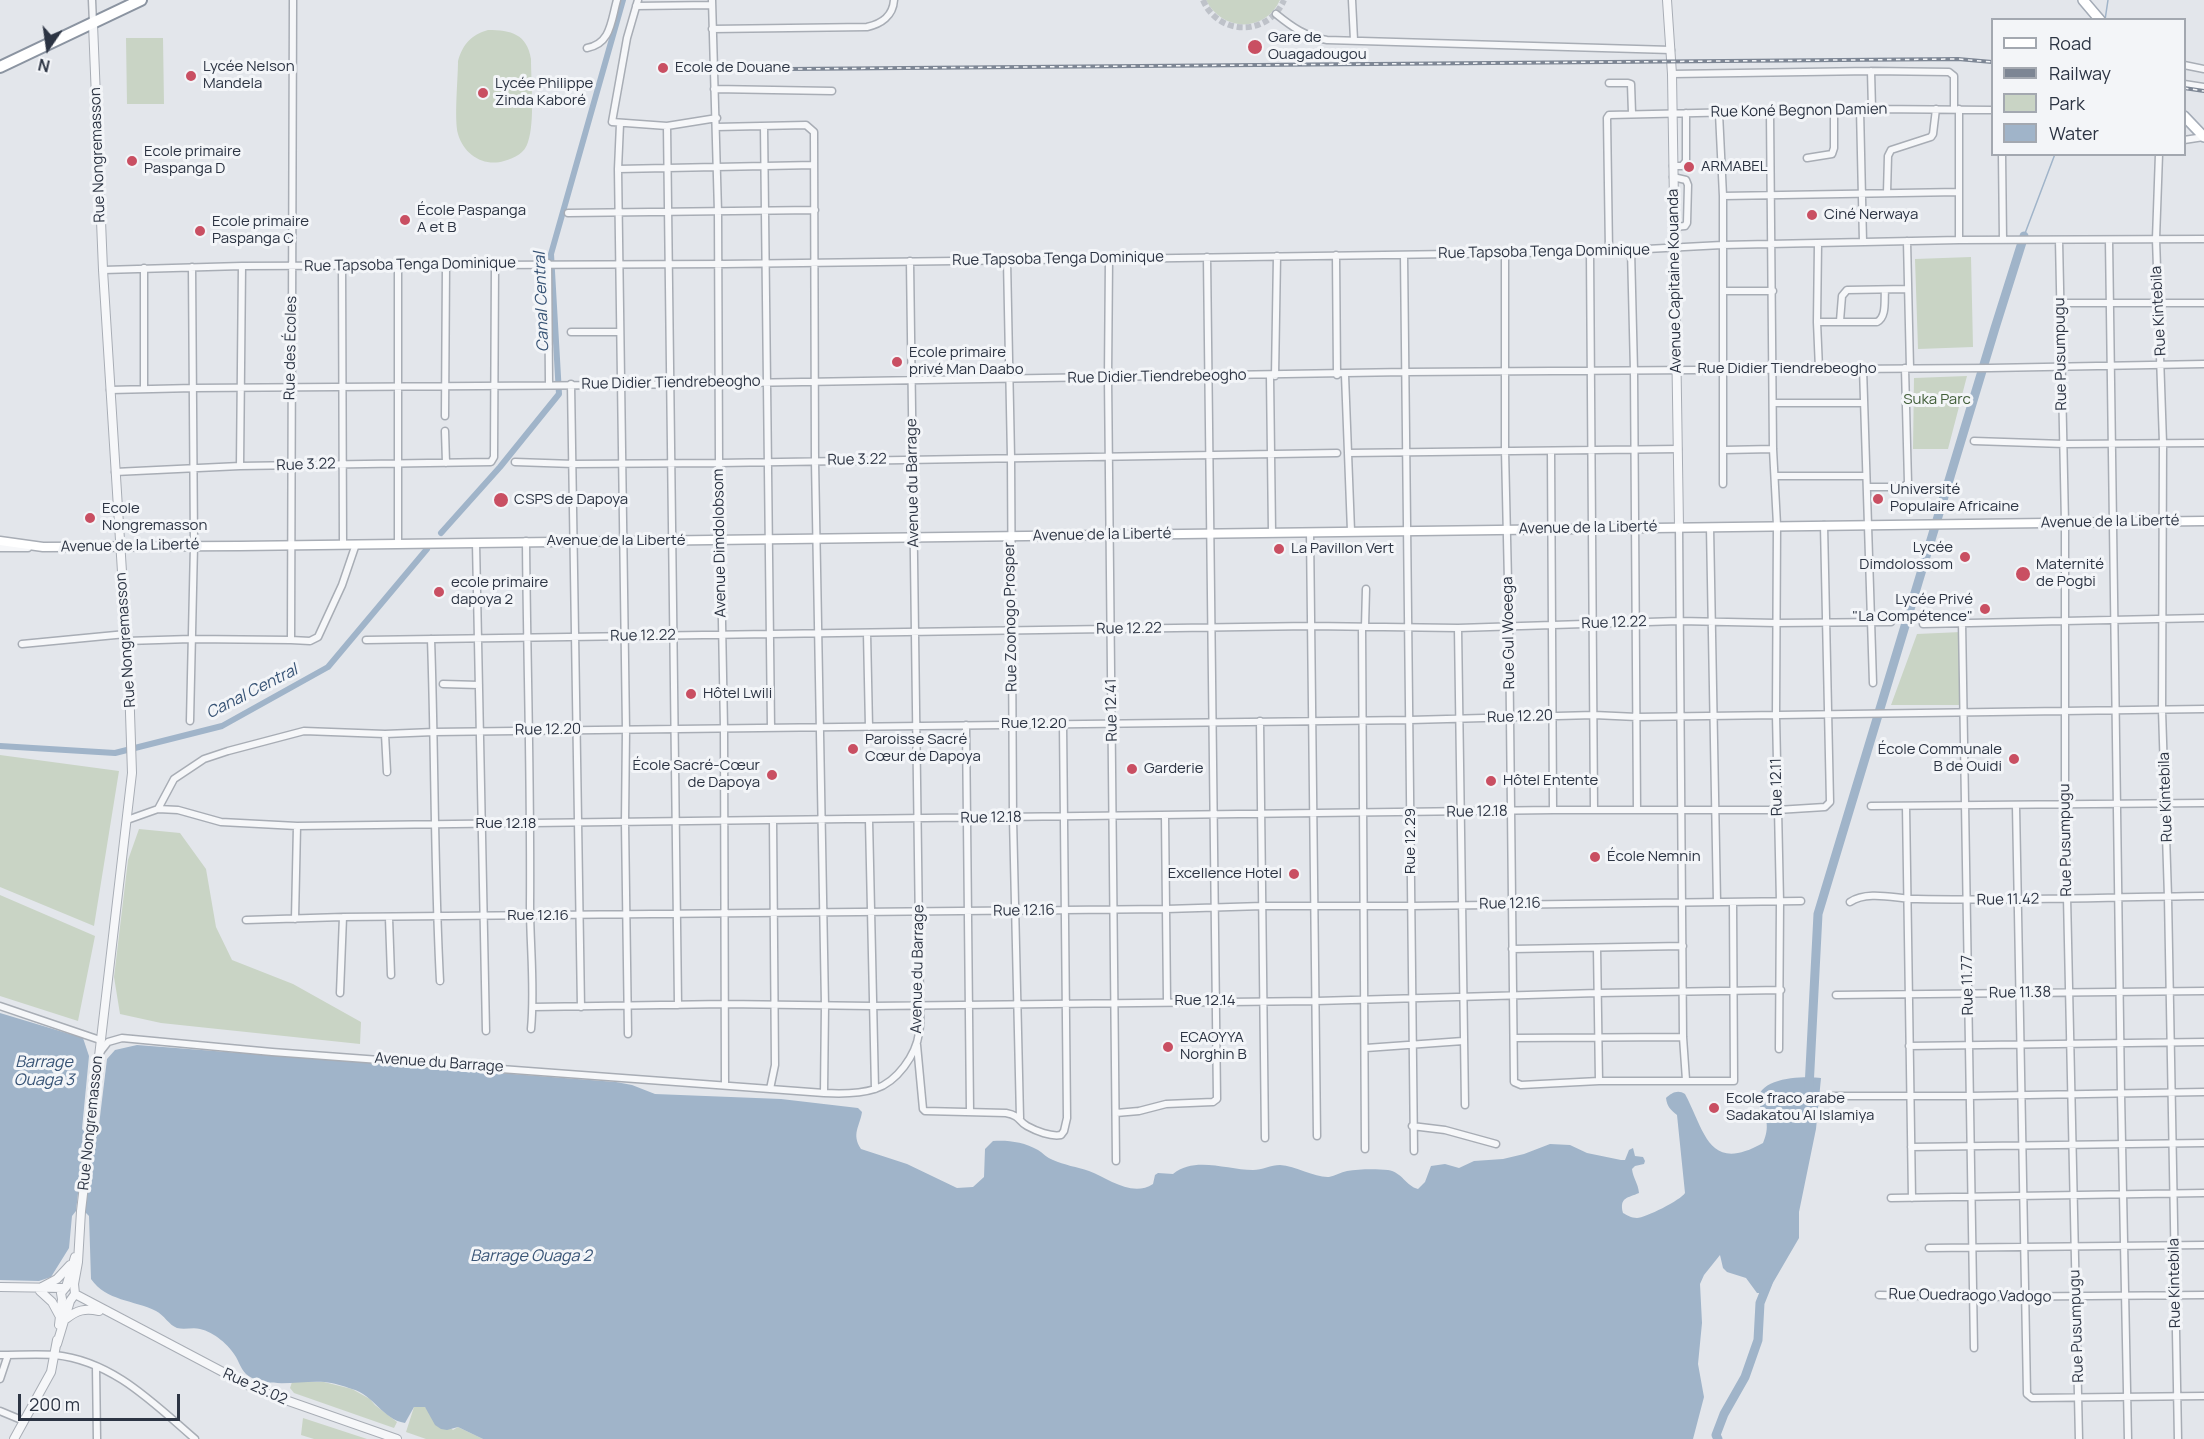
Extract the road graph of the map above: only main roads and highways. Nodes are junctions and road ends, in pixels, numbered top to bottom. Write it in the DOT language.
graph roads {
  1 [pos="141,0"];
  2 [pos="2083,0"];
  3 [pos="2099,18"];
  4 [pos="0,67"];
  5 [pos="2186,118"];
  6 [pos="2204,137"];
  7 [pos="2204,521"];
  8 [pos="0,541"];
  1 -- 4 [label="highway"];
  2 -- 3 [label="main road"];
  5 -- 6 [label="main road"];
  7 -- 8 [label="main road, Avenue de la Liberté"];
}
